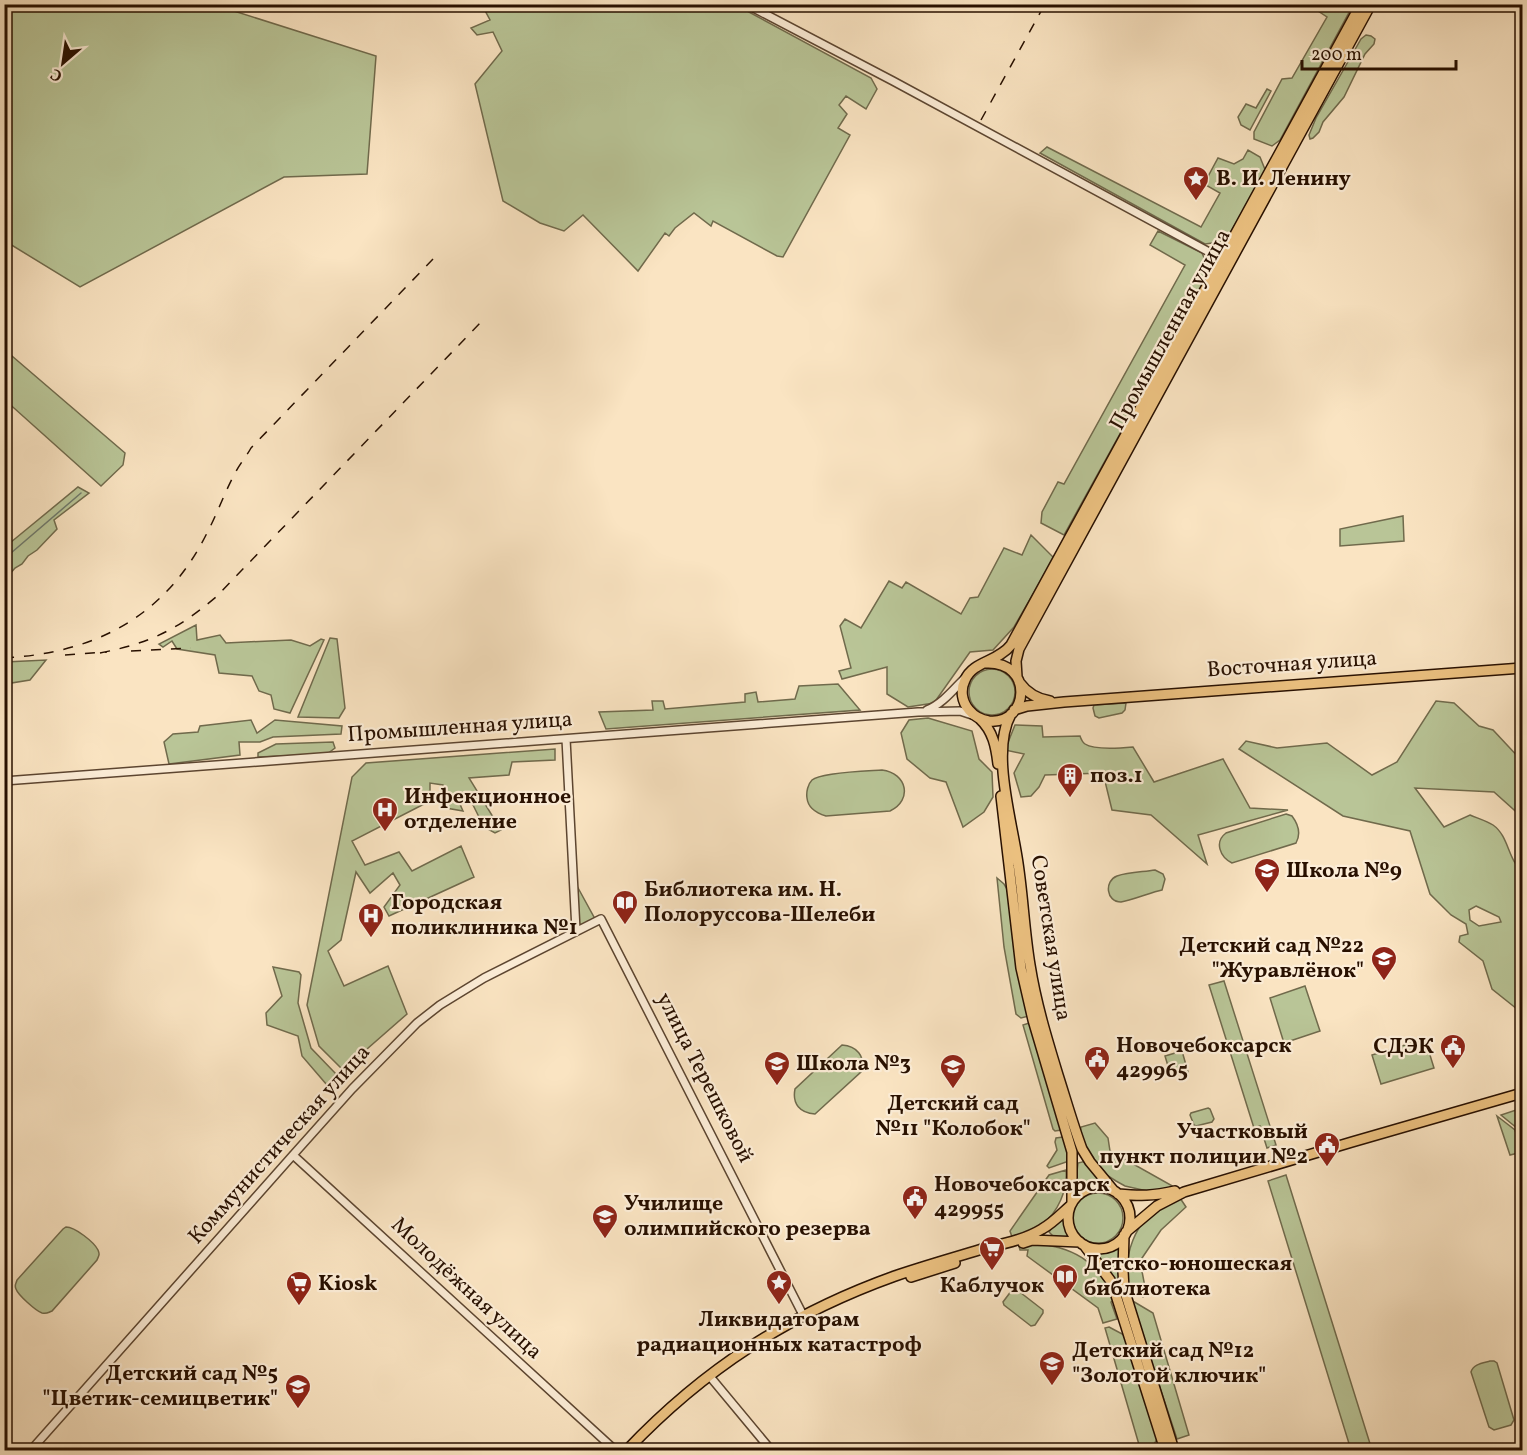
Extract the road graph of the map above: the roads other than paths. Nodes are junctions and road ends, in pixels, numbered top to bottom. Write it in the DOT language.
graph roads {
  1 [pos="746,4"];
  2 [pos="1367,5"];
  3 [pos="1281,159"];
  4 [pos="1230,244"];
  5 [pos="1210,253"];
  6 [pos="1226,261"];
  7 [pos="1072,544"];
  8 [pos="986,663"];
  9 [pos="1522,668"];
  10 [pos="968,675"];
  11 [pos="1018,680"];
  12 [pos="1064,702"];
  13 [pos="918,712"];
  14 [pos="1013,712"];
  15 [pos="977,717"];
  16 [pos="566,739"];
  17 [pos="1001,772"];
  18 [pos="4,781"];
  19 [pos="1004,794"];
  20 [pos="601,919"];
  21 [pos="576,930"];
  22 [pos="1522,1086"];
  23 [pos="1522,1093"];
  24 [pos="1432,1116"];
  25 [pos="1351,1140"];
  26 [pos="293,1155"];
  27 [pos="1116,1192"];
  28 [pos="1071,1204"];
  29 [pos="1125,1233"];
  30 [pos="1082,1244"];
  31 [pos="824,1307"];
  32 [pos="804,1318"];
  33 [pos="711,1377"];
  34 [pos="32,1450"];
  35 [pos="615,1450"];
  36 [pos="627,1450"];
  37 [pos="634,1450"];
  38 [pos="771,1450"];
  39 [pos="1165,1450"];
  40 [pos="1174,1450"];
  1 -- 5 [label="street, Промышленная улица"];
  2 -- 3 [label="main road, Промышленная улица"];
  3 -- 4 [label="main road, Промышленная улица"];
  3 -- 6 [label="main road, Промышленная улица"];
  4 -- 5 [label="street"];
  4 -- 6 [label="main road, Промышленная улица"];
  5 -- 6 [label="street, Промышленная улица"];
  6 -- 7 [label="main road, Промышленная улица"];
  7 -- 8 [label="main road, Промышленная улица"];
  7 -- 11 [label="main road, Промышленная улица"];
  8 -- 10 [label="main road"];
  8 -- 11 [label="main road"];
  9 -- 12 [label="main road, Восточная улица"];
  10 -- 13 [label="street, Промышленная улица"];
  10 -- 15 [label="main road"];
  11 -- 12 [label="main road, Восточная улица"];
  11 -- 14 [label="main road"];
  12 -- 14 [label="main road, Восточная улица"];
  13 -- 15 [label="street, Промышленная улица"];
  13 -- 16 [label="street, Промышленная улица"];
  14 -- 15 [label="main road"];
  14 -- 17 [label="main road, Советская улица"];
  15 -- 17 [label="main road, Советская улица"];
  16 -- 18 [label="street, Промышленная улица"];
  16 -- 21 [label="street"];
  17 -- 19 [label="main road, Советская улица"];
  19 -- 27 [label="main road, Советская улица"];
  19 -- 28 [label="main road, Советская улица"];
  20 -- 21 [label="street, Коммунистическая улица"];
  20 -- 32 [label="street, улица Терешковой"];
  21 -- 26 [label="street, Коммунистическая улица"];
  22 -- 24 [label="main road"];
  23 -- 24 [label="main road"];
  24 -- 25 [label="main road"];
  25 -- 27 [label="main road"];
  25 -- 29 [label="main road"];
  26 -- 34 [label="street, Коммунистическая улица"];
  26 -- 35 [label="street, Молодёжная улица"];
  27 -- 28 [label="main road"];
  27 -- 29 [label="main road"];
  28 -- 30 [label="main road"];
  28 -- 31 [label="main road"];
  29 -- 30 [label="main road"];
  29 -- 40 [label="main road"];
  30 -- 31 [label="main road"];
  30 -- 39 [label="main road"];
  31 -- 32 [label="main road"];
  32 -- 33 [label="main road"];
  33 -- 36 [label="main road"];
  33 -- 37 [label="main road"];
  33 -- 38 [label="street"];
}
